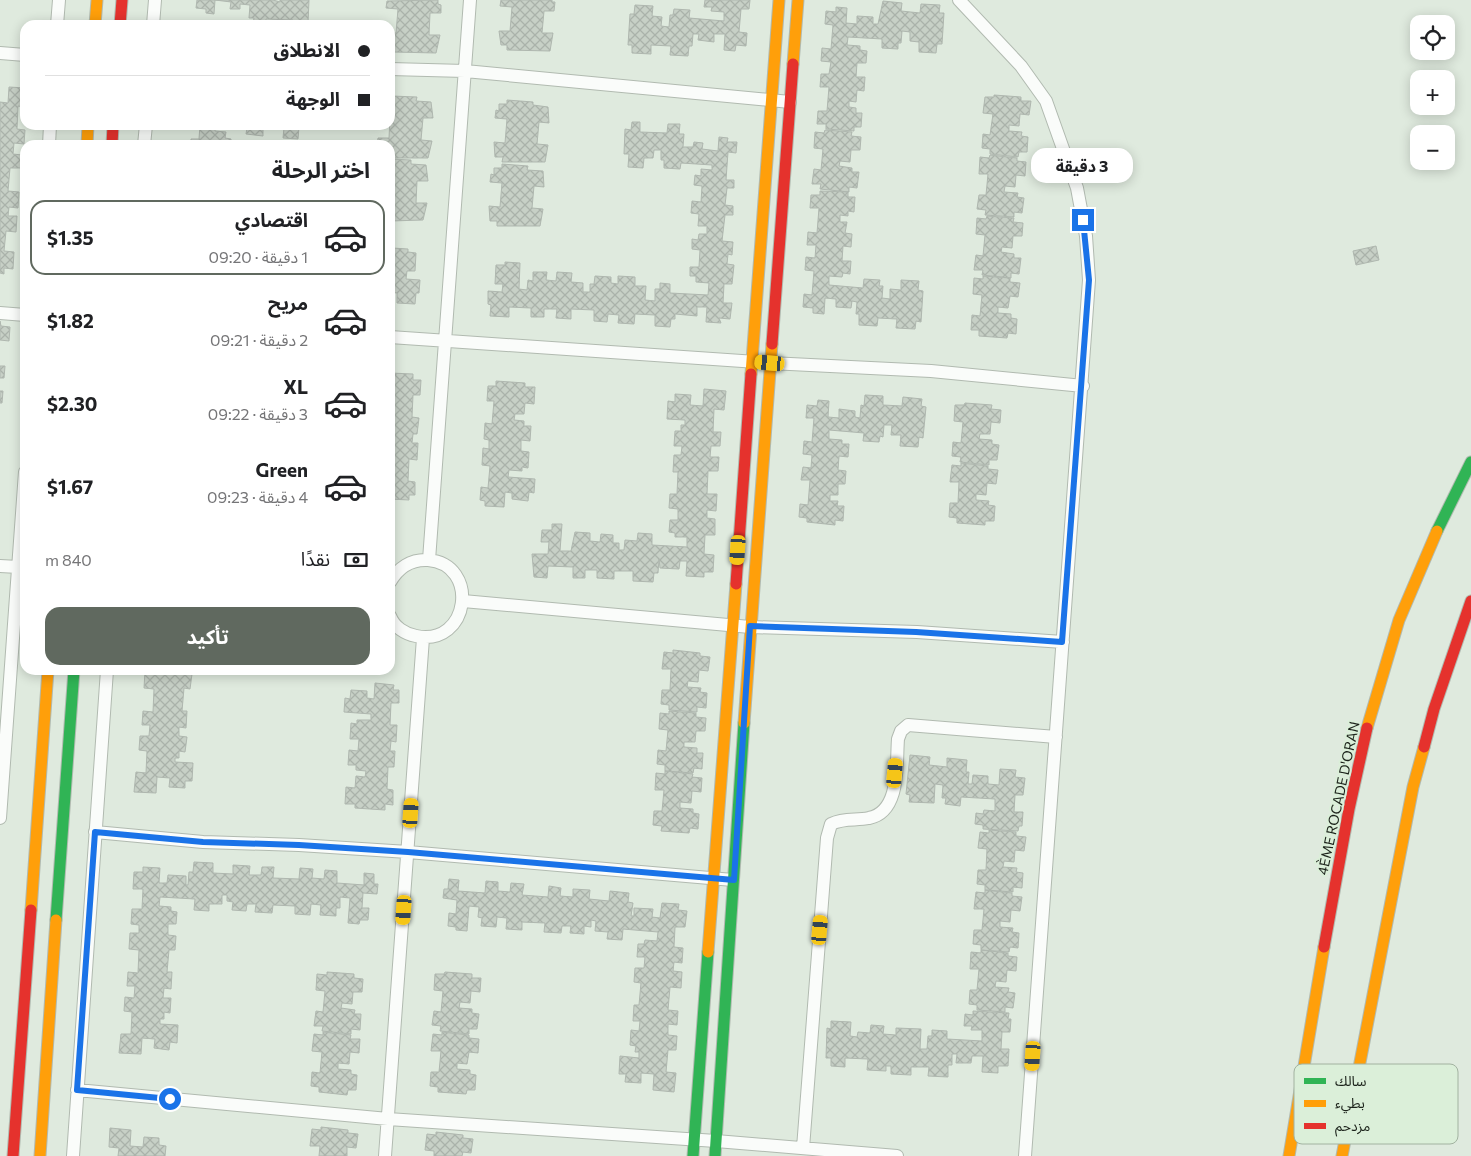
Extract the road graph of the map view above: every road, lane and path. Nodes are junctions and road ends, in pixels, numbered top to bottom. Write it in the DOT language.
graph roads {
  1 [pos="59,0"];
  2 [pos="97,0"];
  3 [pos="122,0"];
  4 [pos="155,0"];
  5 [pos="470,0"];
  6 [pos="779,0"];
  7 [pos="798,0"];
  8 [pos="959,0"];
  9 [pos="57,20"];
  10 [pos="95,20"];
  11 [pos="120,20"];
  12 [pos="153,20"];
  13 [pos="0,53"];
  14 [pos="20,55"];
  15 [pos="395,69"];
  16 [pos="464,71"];
  17 [pos="770,100"];
  18 [pos="790,102"];
  19 [pos="0,313"];
  20 [pos="20,315"];
  21 [pos="395,337"];
  22 [pos="445,340"];
  23 [pos="751,362"];
  24 [pos="770,363"];
  25 [pos="1083,386"];
  26 [pos="1471,462"];
  27 [pos="20,540"];
  28 [pos="429,560"];
  29 [pos="0,566"];
  30 [pos="18,567"];
  31 [pos="395,576"];
  32 [pos="1471,601"];
  33 [pos="463,602"];
  34 [pos="395,623"];
  35 [pos="733,625"];
  36 [pos="750,626"];
  37 [pos="1471,628"];
  38 [pos="423,638"];
  39 [pos="1062,642"];
  40 [pos="48,675"];
  41 [pos="74,675"];
  42 [pos="106,675"];
  43 [pos="1434,709"];
  44 [pos="1056,738"];
  45 [pos="0,818"];
  46 [pos="95,832"];
  47 [pos="408,852"];
  48 [pos="715,879"];
  49 [pos="734,880"];
  50 [pos="1304,1064"];
  51 [pos="1360,1064"];
  52 [pos="77,1090"];
  53 [pos="388,1119"];
  54 [pos="1294,1126"];
  55 [pos="694,1141"];
  56 [pos="716,1141"];
  57 [pos="803,1148"];
  58 [pos="13,1156"];
  59 [pos="40,1156"];
  60 [pos="73,1156"];
  61 [pos="385,1156"];
  62 [pos="693,1156"];
  63 [pos="715,1156"];
  64 [pos="897,1156"];
  65 [pos="1025,1156"];
  66 [pos="1289,1156"];
  1 -- 9 [label="street"];
  2 -- 10 [label="main road"];
  3 -- 11 [label="main road"];
  4 -- 12 [label="street"];
  5 -- 16 [label="street"];
  6 -- 17 [label="main road"];
  7 -- 18 [label="main road"];
  8 -- 25 [label="street"];
  13 -- 14 [label="street"];
  15 -- 16 [label="street"];
  16 -- 17 [label="street"];
  16 -- 22 [label="street"];
  17 -- 18 [label="street"];
  17 -- 23 [label="main road"];
  18 -- 24 [label="main road"];
  19 -- 20 [label="street"];
  21 -- 22 [label="street"];
  22 -- 23 [label="street"];
  22 -- 28 [label="street"];
  23 -- 24 [label="street"];
  23 -- 35 [label="main road"];
  24 -- 25 [label="street"];
  24 -- 36 [label="main road"];
  25 -- 39 [label="street"];
  26 -- 50 [label="main road, 4ÈME ROCADE D'ORAN"];
  27 -- 30 [label="street"];
  28 -- 31 [label="street"];
  28 -- 33 [label="street"];
  29 -- 30 [label="street"];
  30 -- 45 [label="street"];
  32 -- 43 [label="main road"];
  33 -- 35 [label="street"];
  33 -- 38 [label="street"];
  34 -- 38 [label="street"];
  35 -- 36 [label="street"];
  35 -- 48 [label="main road"];
  36 -- 39 [label="street"];
  36 -- 49 [label="main road"];
  37 -- 43 [label="main road"];
  38 -- 47 [label="street"];
  39 -- 44 [label="street"];
  40 -- 58 [label="main road"];
  41 -- 59 [label="main road"];
  42 -- 46 [label="street"];
  43 -- 51 [label="main road"];
  44 -- 57 [label="street"];
  44 -- 65 [label="street"];
  46 -- 47 [label="street"];
  46 -- 52 [label="street"];
  47 -- 48 [label="street"];
  47 -- 53 [label="street"];
  48 -- 49 [label="street"];
  48 -- 55 [label="main road"];
  49 -- 56 [label="main road"];
  52 -- 53 [label="street"];
  52 -- 60 [label="street"];
  53 -- 55 [label="street"];
  53 -- 61 [label="street"];
  54 -- 66 [label="main road, 4ÈME ROCADE D'ORAN"];
  55 -- 56 [label="street"];
  55 -- 62 [label="main road"];
  56 -- 57 [label="street"];
  56 -- 63 [label="main road"];
  57 -- 64 [label="street"];
}
